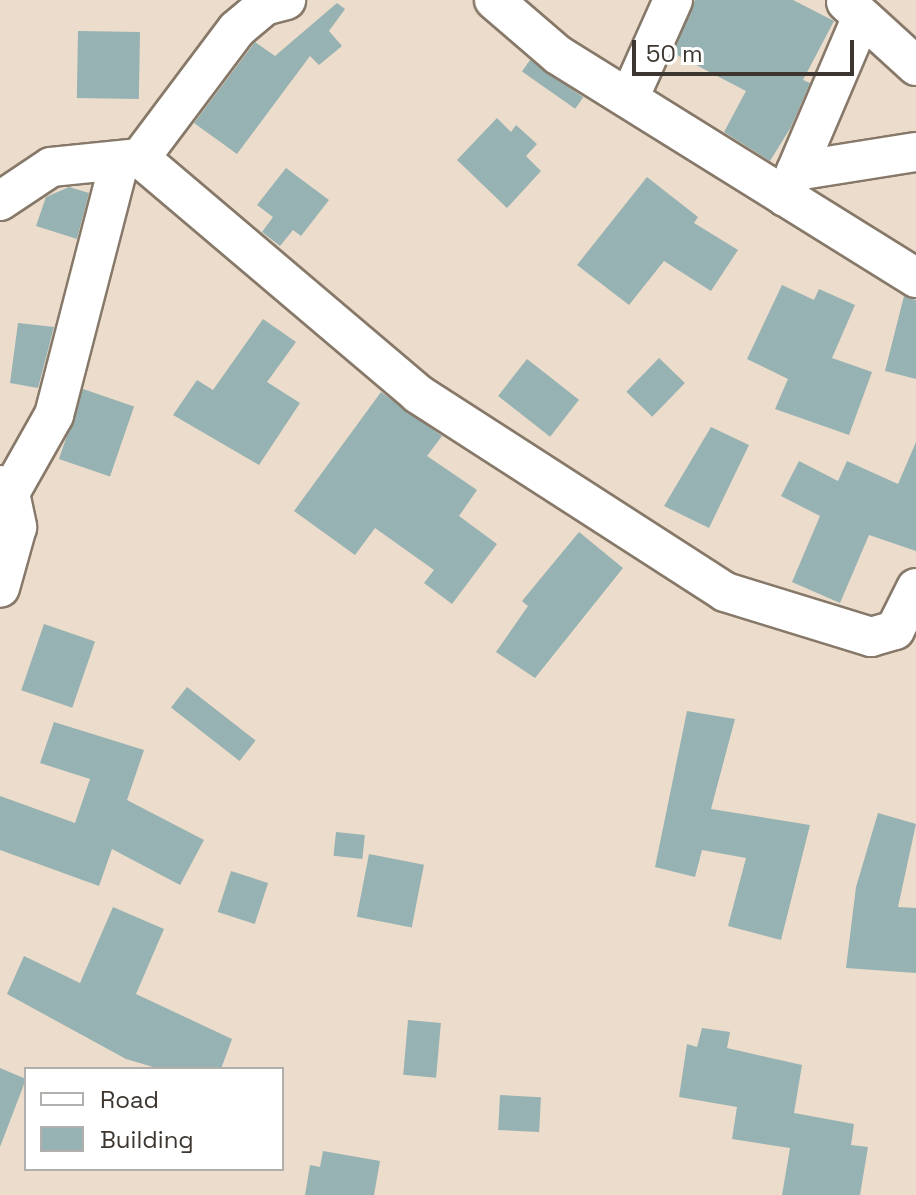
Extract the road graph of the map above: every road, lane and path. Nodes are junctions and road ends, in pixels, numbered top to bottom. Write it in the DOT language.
graph roads {
  1 [pos="286,0"];
  2 [pos="494,0"];
  3 [pos="673,0"];
  4 [pos="852,10"];
  5 [pos="916,66"];
  6 [pos="631,94"];
  7 [pos="916,152"];
  8 [pos="129,161"];
  9 [pos="790,184"];
  10 [pos="0,201"];
  11 [pos="916,278"];
  12 [pos="5,489"];
  13 [pos="0,588"];
  14 [pos="916,588"];
  1 -- 8 [label="street"];
  2 -- 6 [label="street"];
  3 -- 6 [label="street"];
  4 -- 5 [label="street"];
  4 -- 9 [label="street"];
  6 -- 9 [label="street"];
  7 -- 9 [label="street"];
  8 -- 10 [label="street"];
  8 -- 12 [label="street"];
  8 -- 14 [label="street"];
  9 -- 11 [label="street"];
  12 -- 13 [label="street"];
}
